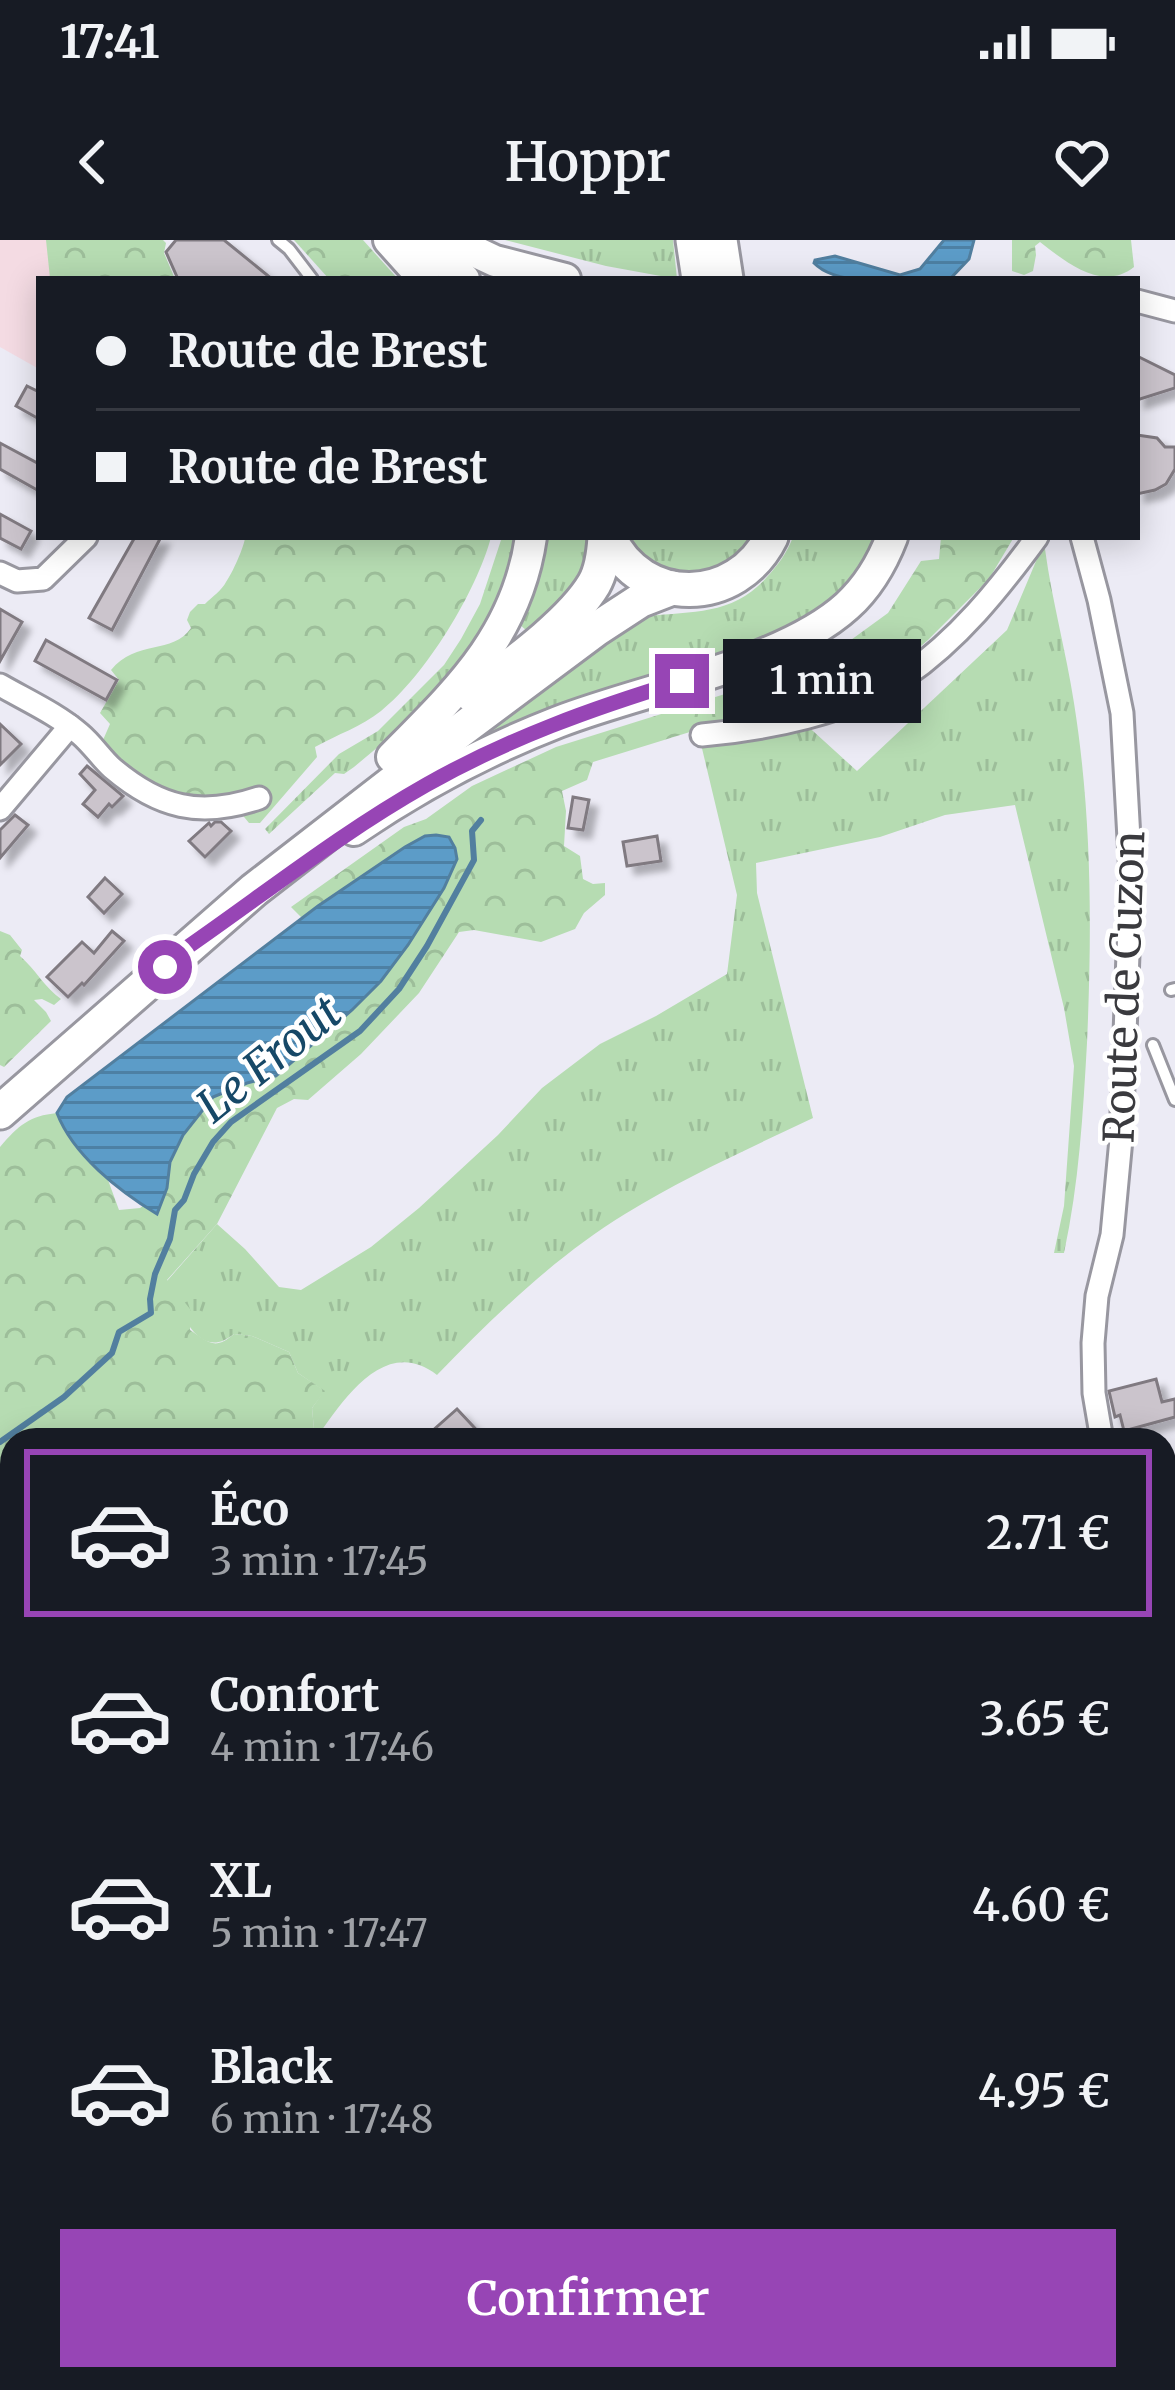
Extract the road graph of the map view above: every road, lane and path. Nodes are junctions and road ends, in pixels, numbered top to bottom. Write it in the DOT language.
graph roads {
  1 [pos="278,240"];
  2 [pos="394,240"];
  3 [pos="422,240"];
  4 [pos="450,240"];
  5 [pos="310,276"];
  6 [pos="422,276"];
  7 [pos="436,276"];
  8 [pos="461,276"];
  9 [pos="554,276"];
  10 [pos="1140,302"];
  11 [pos="1175,311"];
  12 [pos="83,540"];
  13 [pos="530,540"];
  14 [pos="606,540"];
  15 [pos="609,540"];
  16 [pos="769,540"];
  17 [pos="891,540"];
  18 [pos="1035,540"];
  19 [pos="1083,540"];
  20 [pos="0,573"];
  21 [pos="672,588"];
  22 [pos="0,685"];
  23 [pos="69,721"];
  24 [pos="702,735"];
  25 [pos="392,757"];
  26 [pos="260,798"];
  27 [pos="0,809"];
  28 [pos="182,951"];
  29 [pos="1153,1045"];
  30 [pos="6,1099"];
  31 [pos="1175,1100"];
  32 [pos="1100,1428"];
  1 -- 5 [label="lane"];
  2 -- 6 [label="main road"];
  2 -- 7 [label="main road"];
  3 -- 8 [label="main road"];
  4 -- 9 [label="main road"];
  10 -- 11 [label="street"];
  12 -- 20 [label="street"];
  13 -- 25 [label="main road"];
  14 -- 25 [label="main road"];
  15 -- 21 [label="main road"];
  16 -- 21 [label="main road"];
  17 -- 28 [label="main road"];
  18 -- 24 [label="street"];
  19 -- 32 [label="street, Route de Cuzon"];
  21 -- 28 [label="main road"];
  22 -- 23 [label="street"];
  23 -- 26 [label="street"];
  23 -- 27 [label="street"];
  25 -- 30 [label="main road"];
  28 -- 30 [label="main road"];
  29 -- 31 [label="lane"];
}
